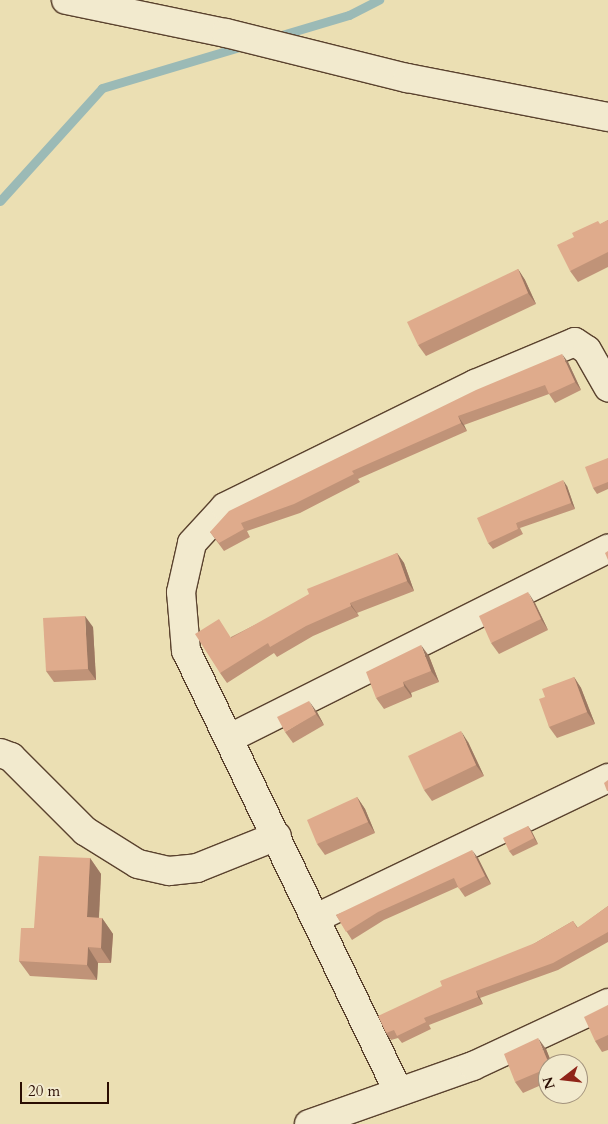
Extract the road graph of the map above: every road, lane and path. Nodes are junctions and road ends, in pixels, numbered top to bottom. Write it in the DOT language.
graph roads {
  1 [pos="66,0"];
  2 [pos="608,118"];
  3 [pos="608,387"];
  4 [pos="608,549"];
  5 [pos="230,738"];
  6 [pos="0,753"];
  7 [pos="608,778"];
  8 [pos="277,836"];
  9 [pos="316,918"];
  10 [pos="608,1003"];
  11 [pos="398,1091"];
  12 [pos="308,1124"];
  1 -- 2 [label="street"];
  3 -- 5 [label="street"];
  4 -- 5 [label="street"];
  5 -- 8 [label="street"];
  6 -- 8 [label="street"];
  7 -- 9 [label="street"];
  8 -- 9 [label="street"];
  9 -- 11 [label="street"];
  10 -- 11 [label="street"];
  11 -- 12 [label="street"];
}
